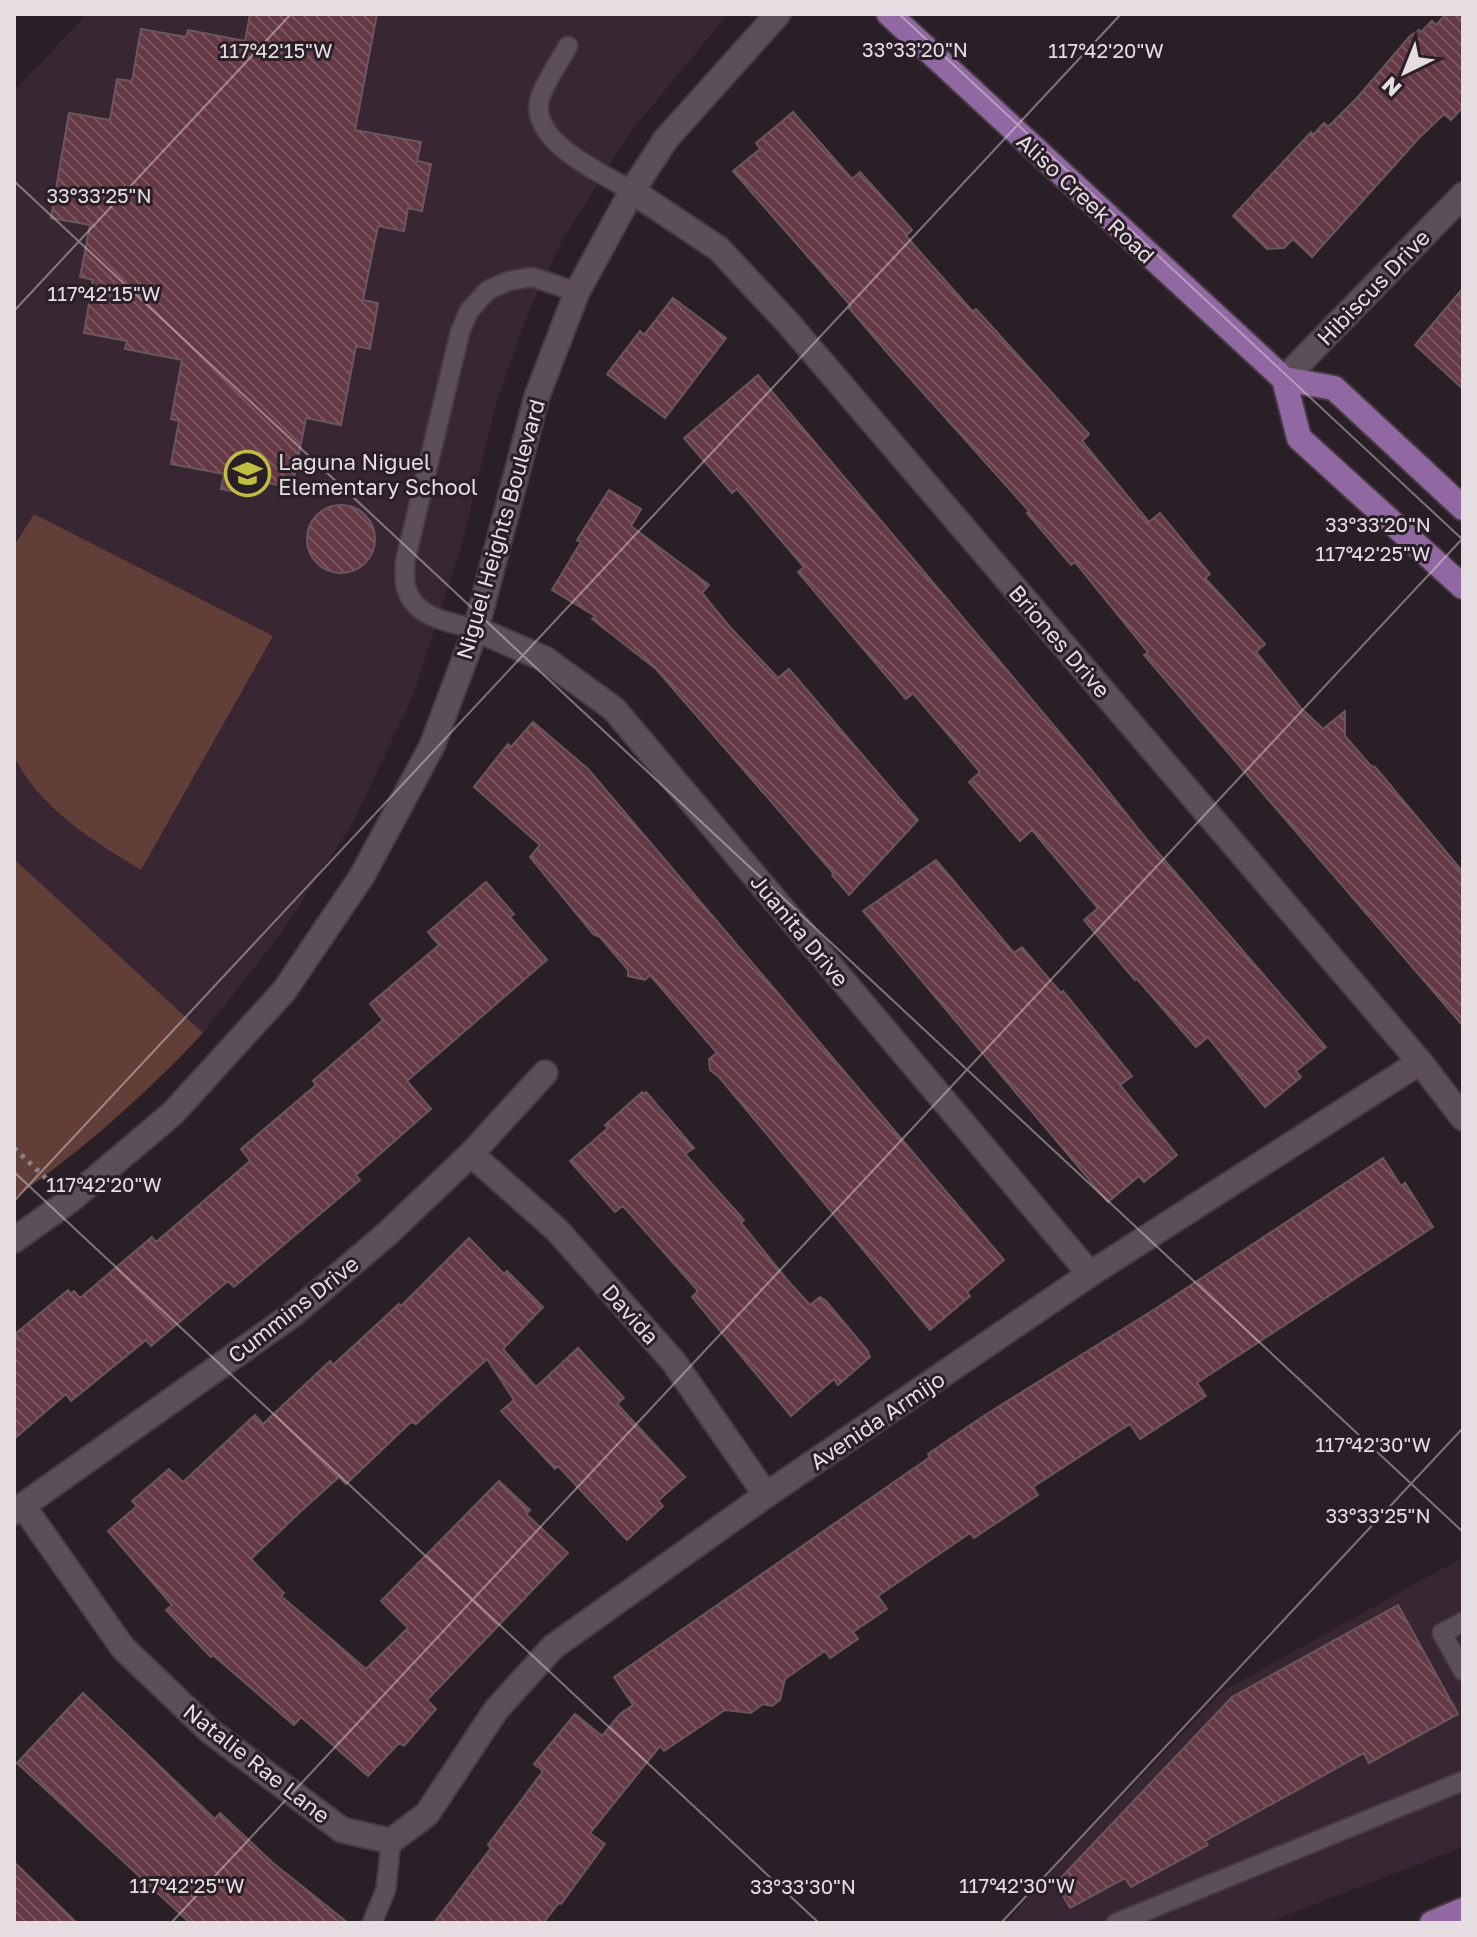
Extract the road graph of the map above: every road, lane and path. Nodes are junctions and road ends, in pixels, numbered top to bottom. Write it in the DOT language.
graph roads {
  1 [pos="778,14"];
  2 [pos="889,14"];
  3 [pos="568,46"];
  4 [pos="632,191"];
  5 [pos="1463,195"];
  6 [pos="577,292"];
  7 [pos="1284,379"];
  8 [pos="1463,508"];
  9 [pos="1463,587"];
  10 [pos="476,629"];
  11 [pos="1420,1062"];
  12 [pos="545,1073"];
  13 [pos="1463,1118"];
  14 [pos="14,1148"];
  15 [pos="471,1154"];
  16 [pos="69,1201"];
  17 [pos="14,1240"];
  18 [pos="1090,1274"];
  19 [pos="766,1495"];
  20 [pos="19,1509"];
  21 [pos="1463,1622"];
  22 [pos="1463,1671"];
  23 [pos="1463,1781"];
  24 [pos="391,1841"];
  25 [pos="1463,1910"];
  26 [pos="372,1923"];
  27 [pos="1116,1923"];
  28 [pos="1432,1923"];
  1 -- 4 [label="street, Niguel Heights Boulevard"];
  2 -- 7 [label="main road, Aliso Creek Road"];
  3 -- 4 [label="lane"];
  4 -- 6 [label="street, Niguel Heights Boulevard"];
  4 -- 11 [label="street, Briones Drive"];
  5 -- 7 [label="street, Hibiscus Drive"];
  6 -- 10 [label="street, Niguel Heights Boulevard"];
  6 -- 10 [label="lane"];
  7 -- 8 [label="main road"];
  7 -- 9 [label="main road"];
  10 -- 16 [label="street, Niguel Heights Boulevard"];
  10 -- 18 [label="street, Juanita Drive"];
  11 -- 13 [label="street, Briones Drive"];
  11 -- 18 [label="street, Avenida Armijo"];
  12 -- 15 [label="street, Cummins Drive"];
  14 -- 16 [label="path"];
  15 -- 19 [label="street, Davida"];
  15 -- 20 [label="street, Cummins Drive"];
  16 -- 17 [label="street, Niguel Heights Boulevard"];
  18 -- 19 [label="street, Avenida Armijo"];
  19 -- 24 [label="street, Avenida Armijo"];
  20 -- 24 [label="street, Natalie Rae Lane"];
  21 -- 22 [label="lane"];
  23 -- 27 [label="lane"];
  24 -- 26 [label="lane"];
  25 -- 28 [label="main road"];
}
